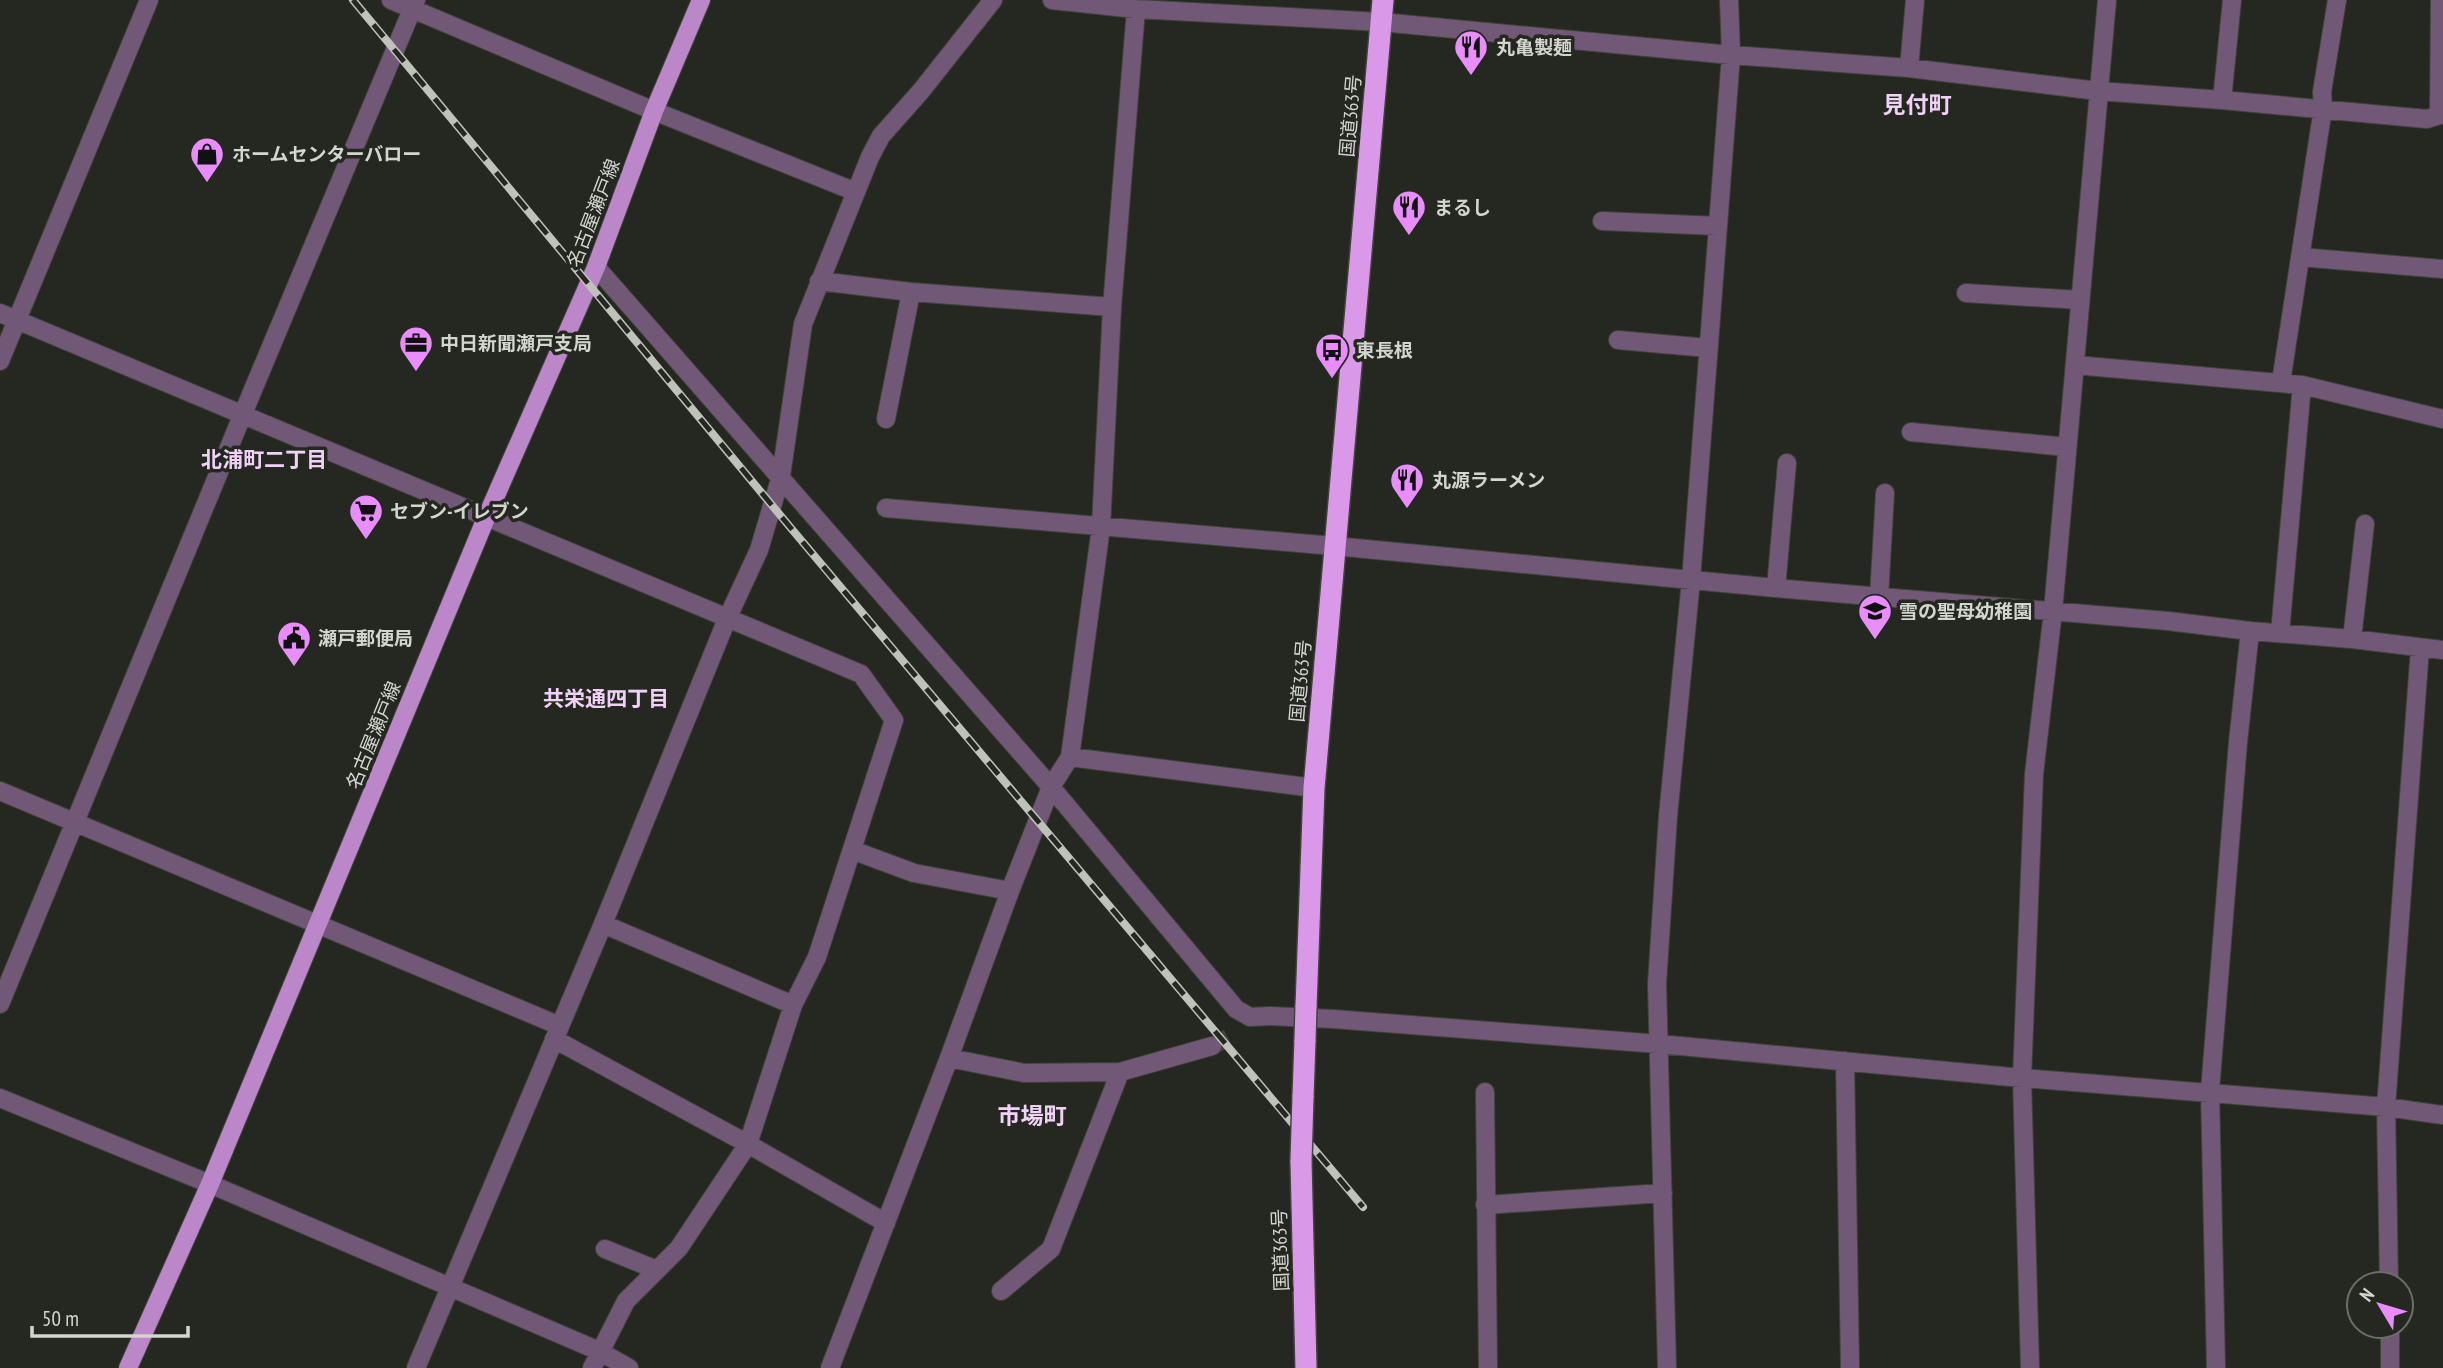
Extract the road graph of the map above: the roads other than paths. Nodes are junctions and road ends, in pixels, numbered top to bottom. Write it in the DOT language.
graph roads {
  1 [pos="149,0"];
  2 [pos="391,0"];
  3 [pos="702,0"];
  4 [pos="992,0"];
  5 [pos="1052,0"];
  6 [pos="1383,0"];
  7 [pos="1729,0"];
  8 [pos="1915,0"];
  9 [pos="2107,0"];
  10 [pos="2232,0"];
  11 [pos="2337,0"];
  12 [pos="2440,0"];
  13 [pos="414,4"];
  14 [pos="1136,9"];
  15 [pos="1381,22"];
  16 [pos="1731,55"];
  17 [pos="1909,68"];
  18 [pos="2098,91"];
  19 [pos="2222,100"];
  20 [pos="2323,108"];
  21 [pos="654,111"];
  22 [pos="2441,114"];
  23 [pos="856,192"];
  24 [pos="1602,221"];
  25 [pos="1718,226"];
  26 [pos="2300,257"];
  27 [pos="597,267"];
  28 [pos="2443,269"];
  29 [pos="819,281"];
  30 [pos="911,292"];
  31 [pos="1966,293"];
  32 [pos="2080,300"];
  33 [pos="1112,307"];
  34 [pos="0,313"];
  35 [pos="17,320"];
  36 [pos="1618,340"];
  37 [pos="1708,348"];
  38 [pos="0,361"];
  39 [pos="2075,365"];
  40 [pos="2281,382"];
  41 [pos="2302,385"];
  42 [pos="242,416"];
  43 [pos="886,419"];
  44 [pos="2443,419"];
  45 [pos="1911,432"];
  46 [pos="2067,447"];
  47 [pos="1787,463"];
  48 [pos="781,476"];
  49 [pos="1885,494"];
  50 [pos="886,508"];
  51 [pos="486,518"];
  52 [pos="2365,524"];
  53 [pos="1101,527"];
  54 [pos="1334,545"];
  55 [pos="1691,580"];
  56 [pos="1776,588"];
  57 [pos="1879,597"];
  58 [pos="2053,611"];
  59 [pos="727,619"];
  60 [pos="2250,631"];
  61 [pos="2280,633"];
  62 [pos="2352,639"];
  63 [pos="2420,648"];
  64 [pos="2443,650"];
  65 [pos="1070,757"];
  66 [pos="1051,787"];
  67 [pos="1314,788"];
  68 [pos="0,791"];
  69 [pos="74,822"];
  70 [pos="852,850"];
  71 [pos="1010,891"];
  72 [pos="318,923"];
  73 [pos="603,924"];
  74 [pos="0,1004"];
  75 [pos="793,1005"];
  76 [pos="557,1032"];
  77 [pos="1659,1044"];
  78 [pos="1212,1046"];
  79 [pos="949,1058"];
  80 [pos="1845,1062"];
  81 [pos="1120,1072"];
  82 [pos="2022,1078"];
  83 [pos="2210,1091"];
  84 [pos="1485,1092"];
  85 [pos="0,1098"];
  86 [pos="2386,1107"];
  87 [pos="2443,1115"];
  88 [pos="748,1144"];
  89 [pos="210,1184"];
  90 [pos="1663,1193"];
  91 [pos="1485,1205"];
  92 [pos="886,1223"];
  93 [pos="604,1249"];
  94 [pos="657,1270"];
  95 [pos="2389,1270"];
  96 [pos="449,1288"];
  97 [pos="1001,1291"];
  98 [pos="2390,1340"];
  99 [pos="595,1360"];
  100 [pos="128,1368"];
  101 [pos="415,1368"];
  102 [pos="629,1368"];
  103 [pos="830,1368"];
  104 [pos="1307,1368"];
  105 [pos="1488,1368"];
  106 [pos="1667,1368"];
  107 [pos="1850,1368"];
  108 [pos="2030,1368"];
  109 [pos="2216,1368"];
  110 [pos="2390,1368"];
  1 -- 35 [label="street"];
  2 -- 13 [label="street"];
  3 -- 21 [label="main road, 名古屋瀬戸線"];
  4 -- 23 [label="street"];
  5 -- 14 [label="street"];
  6 -- 15 [label="highway, 国道363号"];
  7 -- 16 [label="street"];
  8 -- 17 [label="street"];
  9 -- 18 [label="street"];
  10 -- 19 [label="street"];
  11 -- 20 [label="street"];
  12 -- 22 [label="street"];
  13 -- 21 [label="street"];
  13 -- 42 [label="street"];
  14 -- 15 [label="street"];
  14 -- 33 [label="street"];
  15 -- 16 [label="street"];
  15 -- 54 [label="highway, 国道363号"];
  16 -- 17 [label="street"];
  16 -- 25 [label="street"];
  17 -- 18 [label="street"];
  18 -- 19 [label="street"];
  18 -- 32 [label="street"];
  19 -- 20 [label="street"];
  20 -- 22 [label="street"];
  20 -- 26 [label="street"];
  21 -- 23 [label="street"];
  21 -- 27 [label="main road, 名古屋瀬戸線"];
  23 -- 29 [label="street"];
  24 -- 25 [label="street"];
  25 -- 37 [label="street"];
  26 -- 28 [label="street"];
  26 -- 40 [label="street"];
  27 -- 48 [label="street"];
  27 -- 51 [label="main road, 名古屋瀬戸線"];
  29 -- 30 [label="street"];
  29 -- 48 [label="street"];
  30 -- 33 [label="street"];
  30 -- 43 [label="street"];
  31 -- 32 [label="street"];
  32 -- 39 [label="street"];
  33 -- 53 [label="street"];
  34 -- 35 [label="street"];
  35 -- 38 [label="street"];
  35 -- 42 [label="street"];
  36 -- 37 [label="street"];
  37 -- 55 [label="street"];
  39 -- 40 [label="street"];
  39 -- 46 [label="street"];
  40 -- 41 [label="street"];
  41 -- 44 [label="street"];
  41 -- 61 [label="street"];
  42 -- 51 [label="street"];
  42 -- 69 [label="street"];
  45 -- 46 [label="street"];
  46 -- 58 [label="street"];
  47 -- 56 [label="street"];
  48 -- 59 [label="street"];
  48 -- 66 [label="street"];
  49 -- 57 [label="street"];
  50 -- 53 [label="street"];
  51 -- 59 [label="street"];
  51 -- 72 [label="main road, 名古屋瀬戸線"];
  52 -- 62 [label="street"];
  53 -- 54 [label="street"];
  53 -- 65 [label="street"];
  54 -- 55 [label="street"];
  54 -- 67 [label="highway, 国道363号"];
  55 -- 56 [label="street"];
  55 -- 77 [label="street"];
  56 -- 57 [label="street"];
  57 -- 58 [label="street"];
  58 -- 60 [label="street"];
  58 -- 82 [label="street"];
  59 -- 70 [label="street"];
  59 -- 73 [label="street"];
  60 -- 61 [label="street"];
  60 -- 83 [label="street"];
  61 -- 62 [label="street"];
  62 -- 63 [label="street"];
  63 -- 64 [label="street"];
  63 -- 86 [label="street"];
  65 -- 66 [label="street"];
  65 -- 67 [label="street"];
  66 -- 71 [label="street"];
  66 -- 77 [label="street"];
  67 -- 104 [label="highway, 国道363号, bridge"];
  68 -- 69 [label="street"];
  69 -- 72 [label="street"];
  69 -- 74 [label="street"];
  70 -- 71 [label="street"];
  70 -- 75 [label="street"];
  71 -- 79 [label="street"];
  72 -- 76 [label="street"];
  72 -- 89 [label="main road, 名古屋瀬戸線"];
  73 -- 75 [label="street"];
  73 -- 76 [label="street"];
  75 -- 88 [label="street"];
  76 -- 88 [label="street"];
  76 -- 96 [label="street"];
  77 -- 80 [label="street"];
  77 -- 90 [label="street"];
  78 -- 81 [label="street"];
  79 -- 81 [label="street"];
  79 -- 92 [label="street"];
  80 -- 82 [label="street"];
  80 -- 107 [label="street"];
  81 -- 97 [label="street"];
  82 -- 83 [label="street"];
  82 -- 108 [label="street"];
  83 -- 86 [label="street"];
  83 -- 109 [label="street"];
  84 -- 91 [label="street"];
  85 -- 89 [label="street"];
  86 -- 87 [label="street"];
  86 -- 95 [label="street"];
  88 -- 92 [label="street"];
  88 -- 94 [label="street"];
  89 -- 96 [label="street"];
  89 -- 100 [label="main road, 名古屋瀬戸線"];
  90 -- 91 [label="street"];
  90 -- 106 [label="street"];
  91 -- 105 [label="street"];
  92 -- 103 [label="street"];
  93 -- 94 [label="street"];
  94 -- 99 [label="street"];
  96 -- 99 [label="street"];
  96 -- 101 [label="street"];
  98 -- 110 [label="street"];
  99 -- 102 [label="street"];
}
